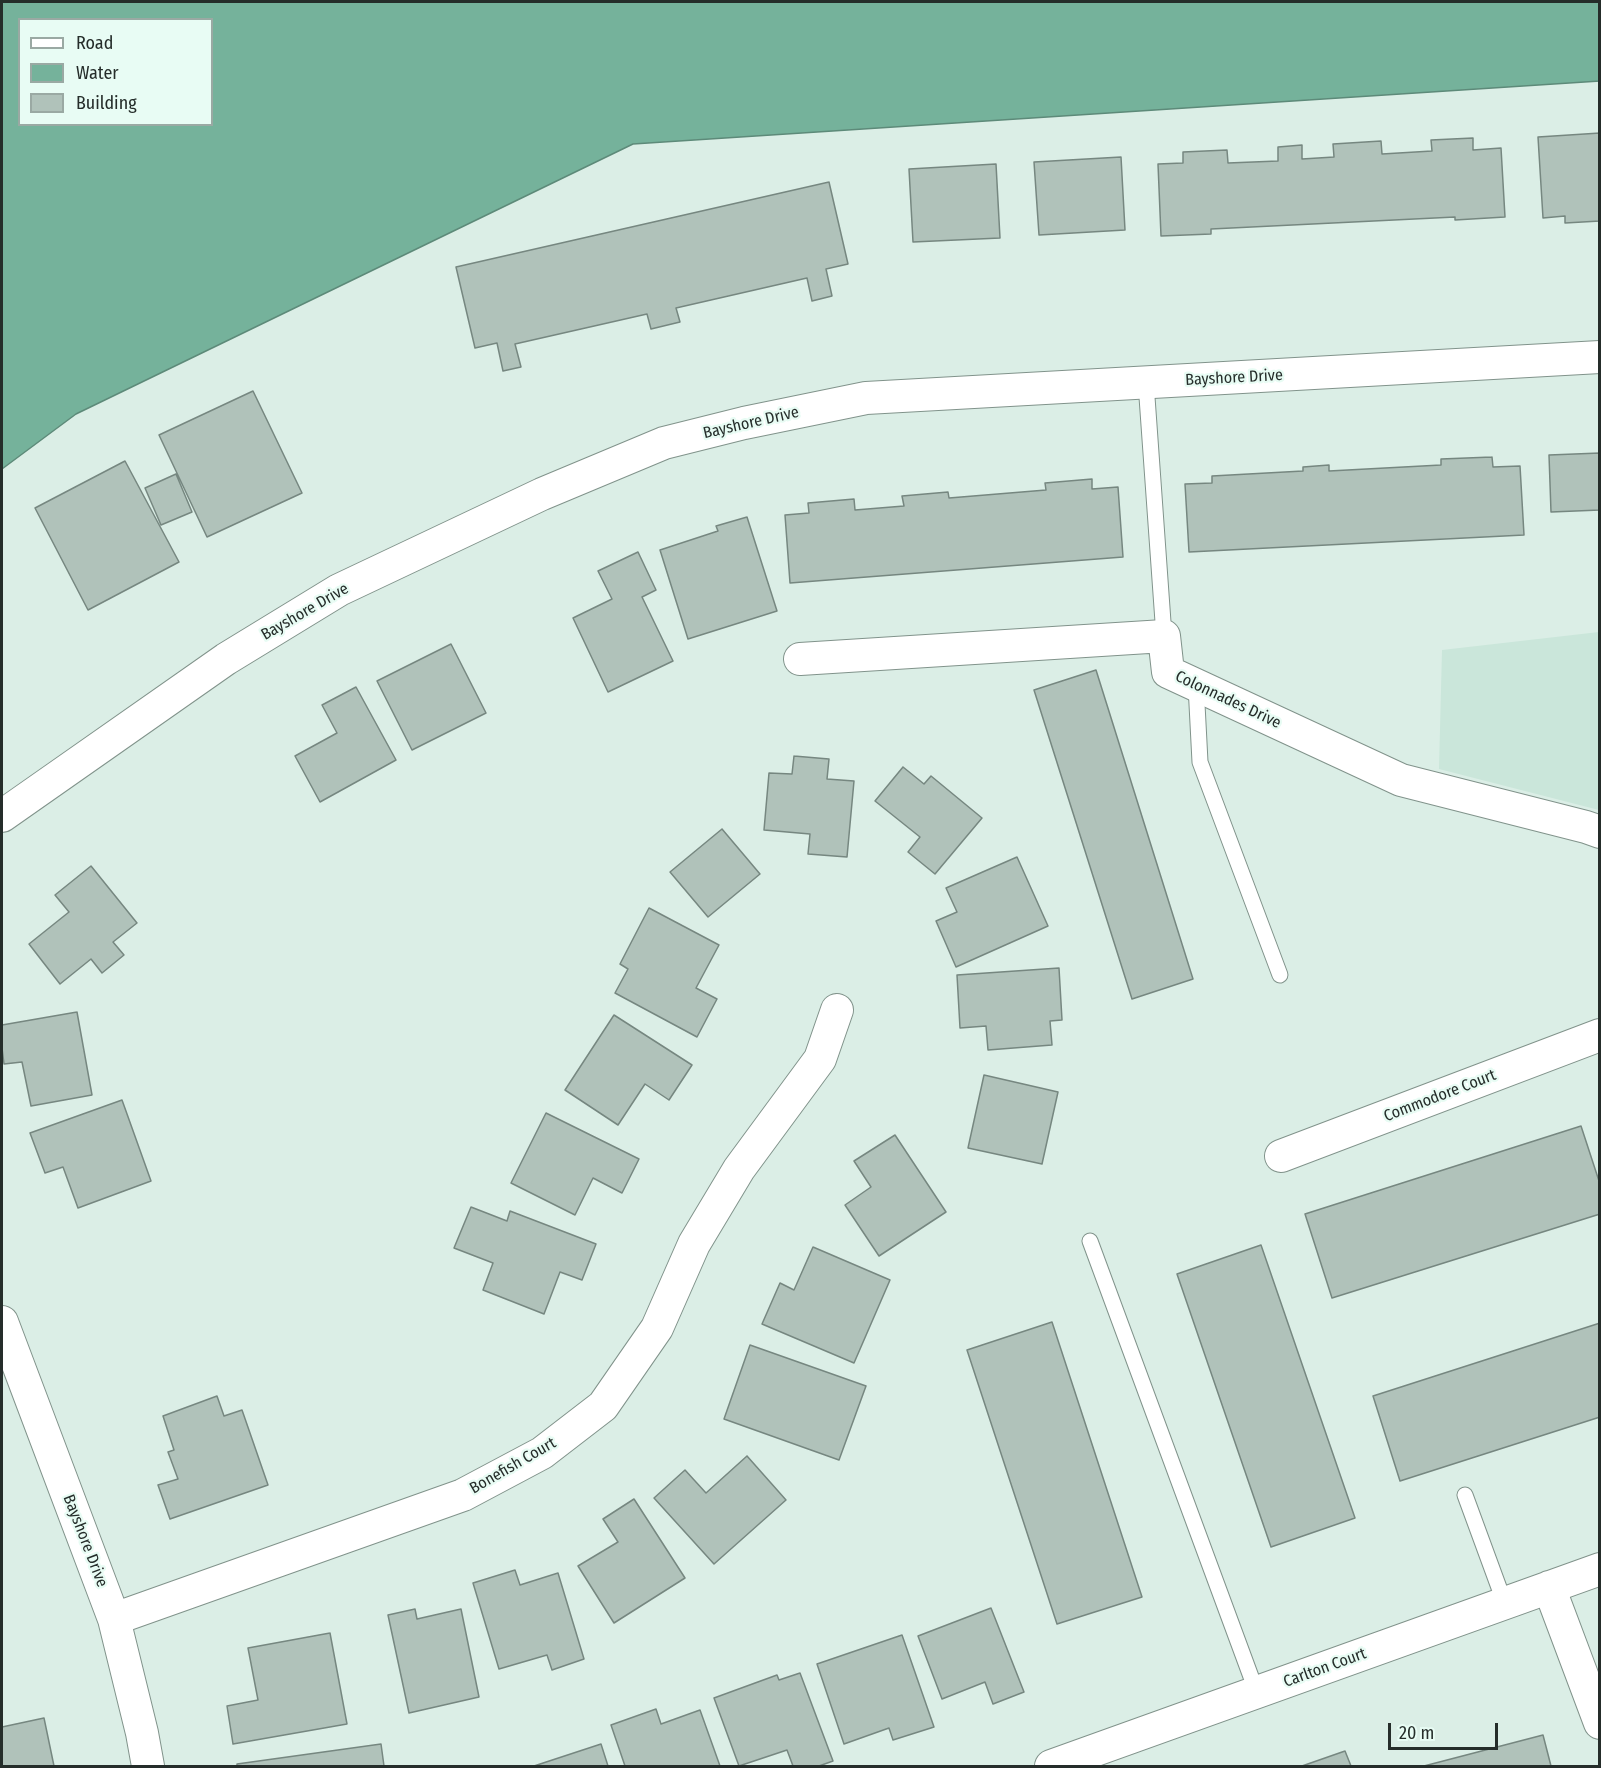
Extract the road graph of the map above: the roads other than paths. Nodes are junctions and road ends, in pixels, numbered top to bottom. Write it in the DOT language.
graph roads {
  1 [pos="1599,357"];
  2 [pos="1146,383"];
  3 [pos="1164,636"];
  4 [pos="800,658"];
  5 [pos="1196,685"];
  6 [pos="2,816"];
  7 [pos="1599,832"];
  8 [pos="1280,975"];
  9 [pos="837,1010"];
  10 [pos="1599,1035"];
  11 [pos="1281,1156"];
  12 [pos="1090,1241"];
  13 [pos="2,1322"];
  14 [pos="1466,1495"];
  15 [pos="1599,1569"];
  16 [pos="1549,1587"];
  17 [pos="1505,1604"];
  18 [pos="114,1619"];
  19 [pos="1257,1693"];
  20 [pos="1599,1723"];
  21 [pos="148,1767"];
  22 [pos="1051,1767"];
  1 -- 2 [label="street, Bayshore Drive"];
  2 -- 3 [label="lane"];
  2 -- 6 [label="street, Bayshore Drive"];
  3 -- 4 [label="street"];
  3 -- 5 [label="street, Colonnades Drive"];
  5 -- 7 [label="street, Colonnades Drive"];
  5 -- 8 [label="lane"];
  9 -- 18 [label="street, Bonefish Court"];
  10 -- 11 [label="street, Commodore Court"];
  12 -- 19 [label="lane"];
  13 -- 18 [label="street, Bayshore Drive"];
  14 -- 17 [label="lane"];
  15 -- 16 [label="street, Carlton Court"];
  16 -- 17 [label="street, Carlton Court"];
  16 -- 20 [label="street"];
  17 -- 19 [label="street, Carlton Court"];
  18 -- 21 [label="street, Bayshore Drive"];
  19 -- 22 [label="street, Carlton Court"];
}
